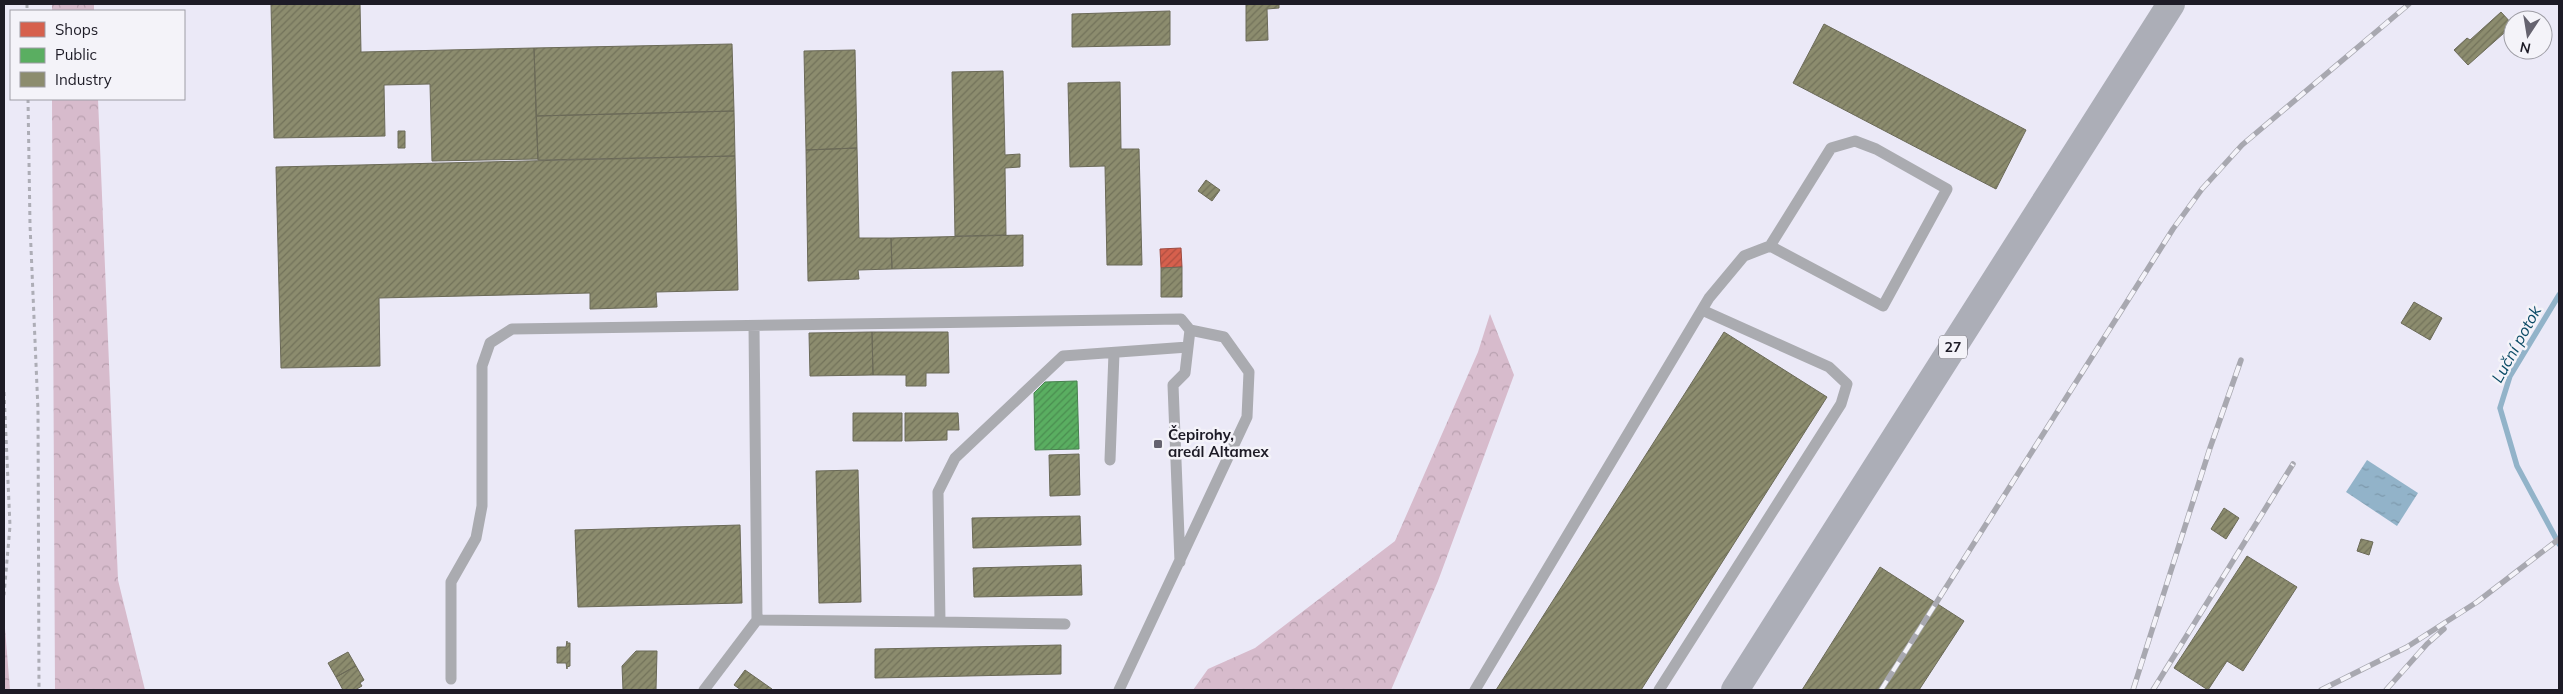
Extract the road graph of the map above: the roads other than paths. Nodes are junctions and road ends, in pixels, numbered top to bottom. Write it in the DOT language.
graph roads {
  1 [pos="2168,4"];
  2 [pos="1770,246"];
  3 [pos="1702,310"];
  4 [pos="754,326"];
  5 [pos="1190,330"];
  6 [pos="1188,347"];
  7 [pos="1114,352"];
  8 [pos="1110,460"];
  9 [pos="1180,562"];
  10 [pos="757,620"];
  11 [pos="940,622"];
  12 [pos="1065,624"];
  13 [pos="451,679"];
  14 [pos="704,690"];
  15 [pos="1120,690"];
  16 [pos="1475,690"];
  17 [pos="1659,690"];
  18 [pos="1735,690"];
  1 -- 18 [label="main road, 27"];
  2 -- 2 [label="lane"];
  2 -- 3 [label="lane"];
  3 -- 16 [label="lane"];
  3 -- 17 [label="lane"];
  4 -- 5 [label="lane"];
  4 -- 10 [label="lane"];
  4 -- 13 [label="lane"];
  5 -- 6 [label="lane"];
  5 -- 9 [label="lane"];
  6 -- 7 [label="lane"];
  6 -- 9 [label="lane"];
  7 -- 8 [label="lane"];
  7 -- 11 [label="lane"];
  9 -- 15 [label="lane"];
  10 -- 11 [label="lane"];
  10 -- 14 [label="lane"];
  11 -- 12 [label="lane"];
}
